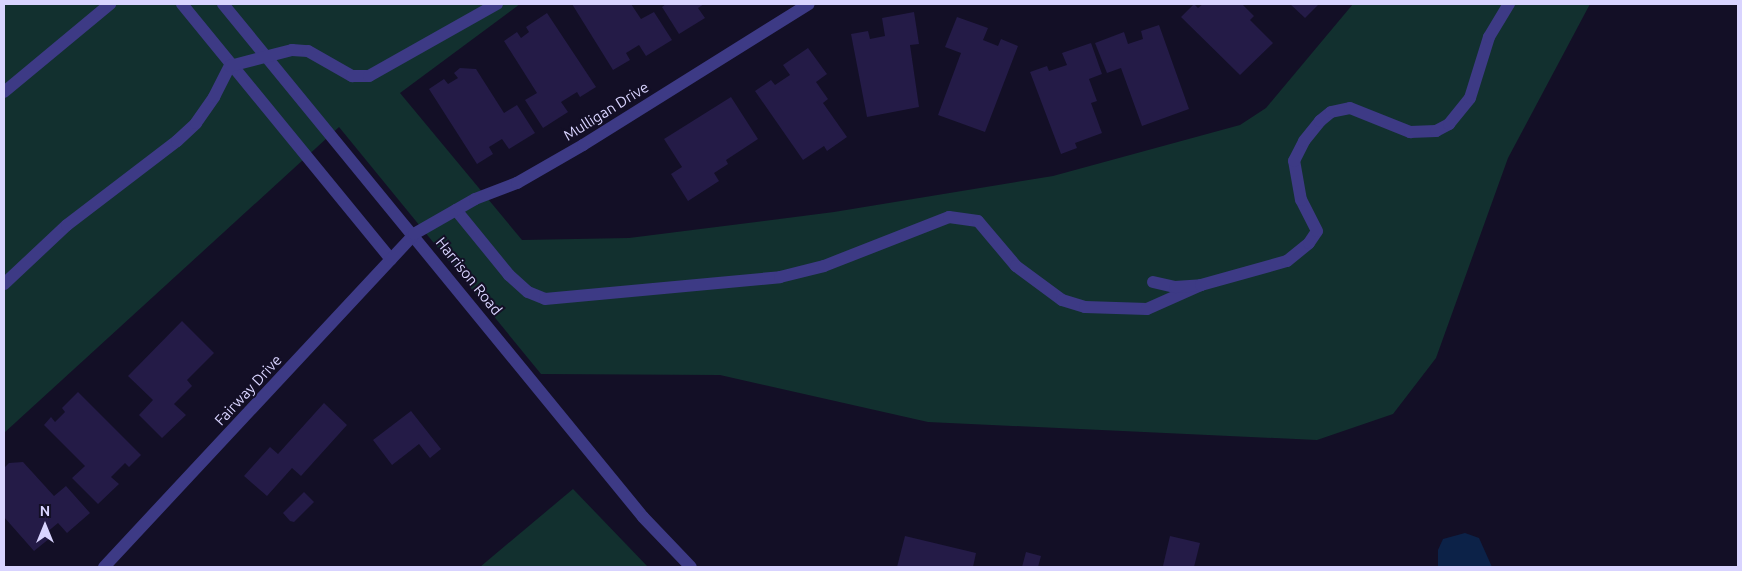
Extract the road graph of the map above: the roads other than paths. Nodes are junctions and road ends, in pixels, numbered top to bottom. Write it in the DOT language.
graph roads {
  1 [pos="110,4"];
  2 [pos="182,4"];
  3 [pos="223,4"];
  4 [pos="498,4"];
  5 [pos="809,4"];
  6 [pos="1509,4"];
  7 [pos="266,55"];
  8 [pos="230,66"];
  9 [pos="4,92"];
  10 [pos="456,210"];
  11 [pos="414,234"];
  12 [pos="391,259"];
  13 [pos="1153,282"];
  14 [pos="4,284"];
  15 [pos="1201,285"];
  16 [pos="104,567"];
  17 [pos="691,567"];
  1 -- 9 [label="street"];
  2 -- 8 [label="street"];
  3 -- 7 [label="street, Harrison Road"];
  4 -- 7 [label="street"];
  5 -- 10 [label="street, Mulligan Drive"];
  6 -- 15 [label="street"];
  7 -- 8 [label="street"];
  7 -- 11 [label="street, Harrison Road"];
  8 -- 12 [label="street"];
  8 -- 14 [label="street"];
  10 -- 11 [label="street, Mulligan Drive"];
  10 -- 15 [label="street"];
  11 -- 12 [label="street, Fairway Drive"];
  11 -- 17 [label="street, Harrison Road"];
  12 -- 16 [label="street, Fairway Drive"];
  13 -- 15 [label="street"];
}
